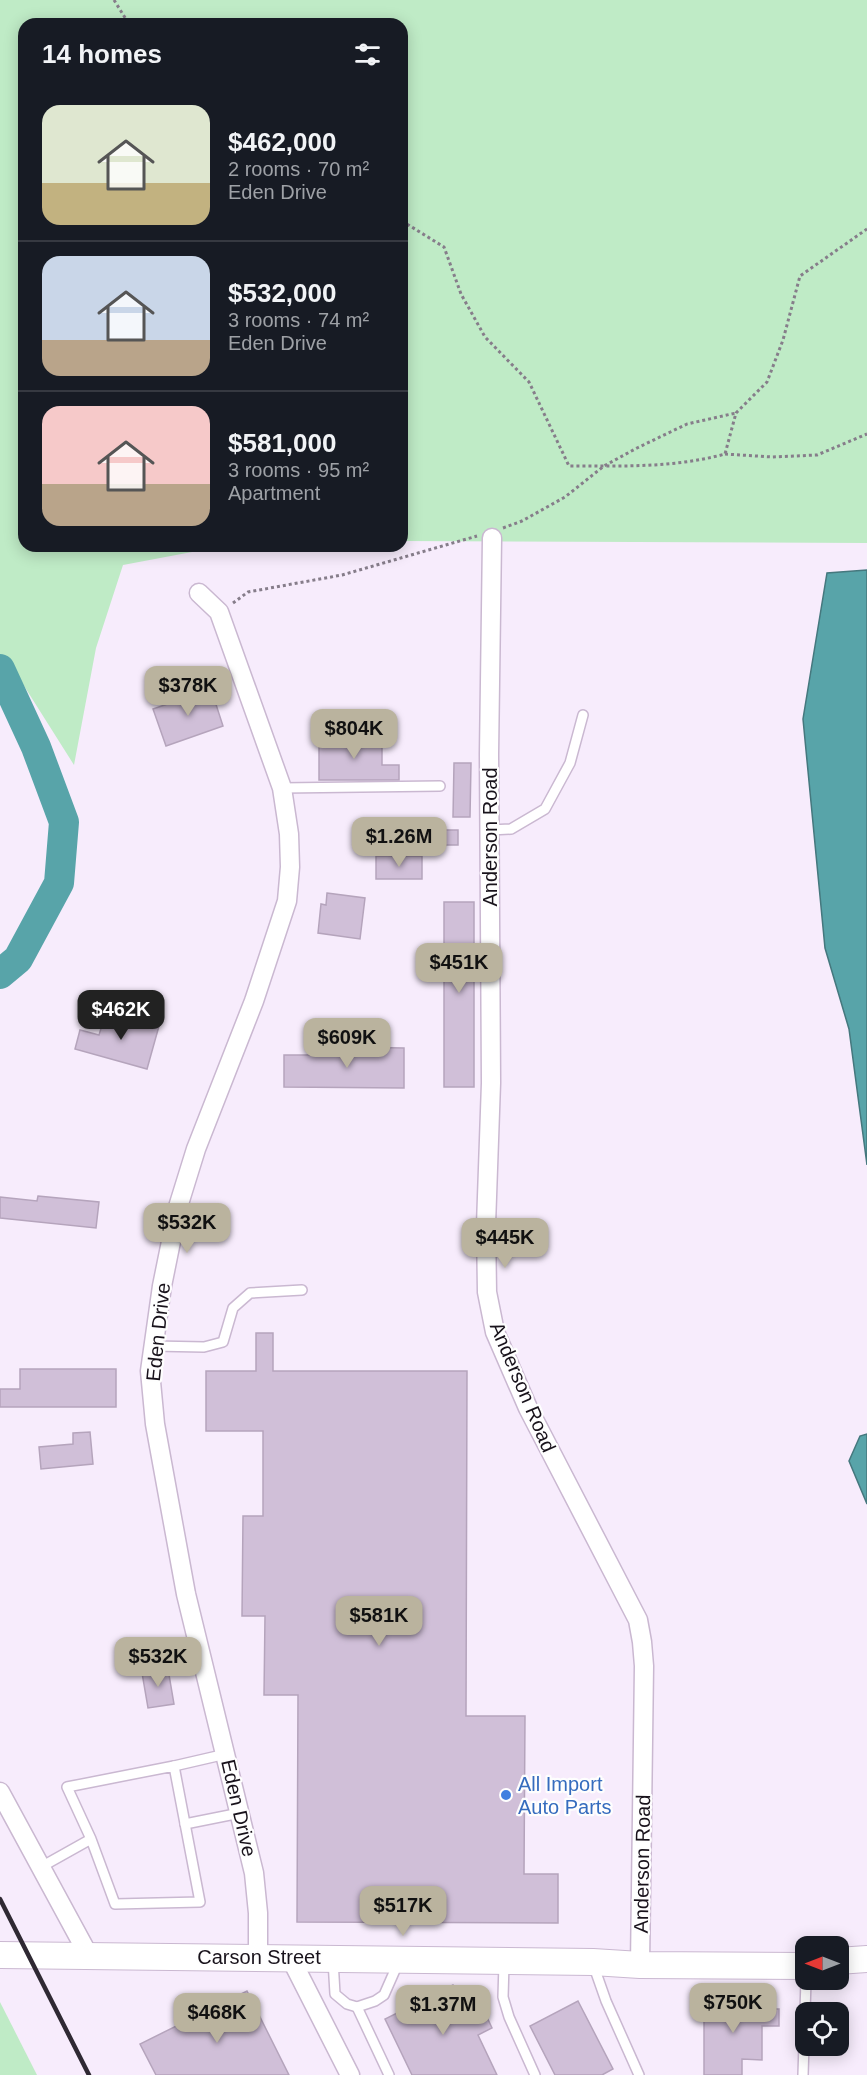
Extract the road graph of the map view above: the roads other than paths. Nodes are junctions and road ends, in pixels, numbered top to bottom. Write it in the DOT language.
graph roads {
  1 [pos="492,533"];
  2 [pos="199,592"];
  3 [pos="583,715"];
  4 [pos="440,786"];
  5 [pos="282,788"];
  6 [pos="490,830"];
  7 [pos="302,1290"];
  8 [pos="153,1346"];
  9 [pos="226,1754"];
  10 [pos="174,1766"];
  11 [pos="0,1792"];
  12 [pos="240,1813"];
  13 [pos="185,1824"];
  14 [pos="91,1839"];
  15 [pos="41,1867"];
  16 [pos="0,1955"];
  17 [pos="89,1956"];
  18 [pos="258,1957"];
  19 [pos="290,1957"];
  20 [pos="333,1958"];
  21 [pos="400,1959"];
  22 [pos="867,1959"];
  23 [pos="504,1960"];
  24 [pos="849,1960"];
  25 [pos="593,1962"];
  26 [pos="640,1965"];
  27 [pos="795,1966"];
  28 [pos="806,1990"];
  29 [pos="357,2007"];
  30 [pos="350,2075"];
  31 [pos="389,2075"];
  32 [pos="535,2075"];
  33 [pos="639,2075"];
  34 [pos="802,2075"];
  1 -- 6 [label="street, Anderson Road"];
  2 -- 5 [label="street, Eden Drive"];
  3 -- 6 [label="lane"];
  4 -- 5 [label="lane"];
  5 -- 8 [label="street, Eden Drive"];
  6 -- 26 [label="street, Anderson Road"];
  7 -- 8 [label="lane"];
  8 -- 9 [label="street, Eden Drive"];
  9 -- 10 [label="lane"];
  9 -- 12 [label="street, Eden Drive"];
  10 -- 13 [label="lane"];
  10 -- 14 [label="lane"];
  11 -- 15 [label="street"];
  12 -- 13 [label="lane"];
  12 -- 18 [label="street, Eden Drive"];
  13 -- 14 [label="lane"];
  14 -- 15 [label="lane"];
  15 -- 17 [label="street"];
  16 -- 17 [label="street, Carson Street"];
  17 -- 18 [label="street, Carson Street"];
  18 -- 19 [label="street, Carson Street"];
  19 -- 20 [label="street, Carson Street"];
  19 -- 30 [label="street"];
  20 -- 21 [label="street, Carson Street"];
  20 -- 29 [label="lane"];
  21 -- 23 [label="street, Carson Street"];
  21 -- 29 [label="lane"];
  22 -- 24 [label="street"];
  23 -- 25 [label="street, Carson Street"];
  23 -- 32 [label="lane"];
  25 -- 26 [label="street, Carson Street"];
  25 -- 33 [label="lane"];
  26 -- 27 [label="street, Carson Street"];
  28 -- 34 [label="lane"];
  29 -- 31 [label="lane"];
}
